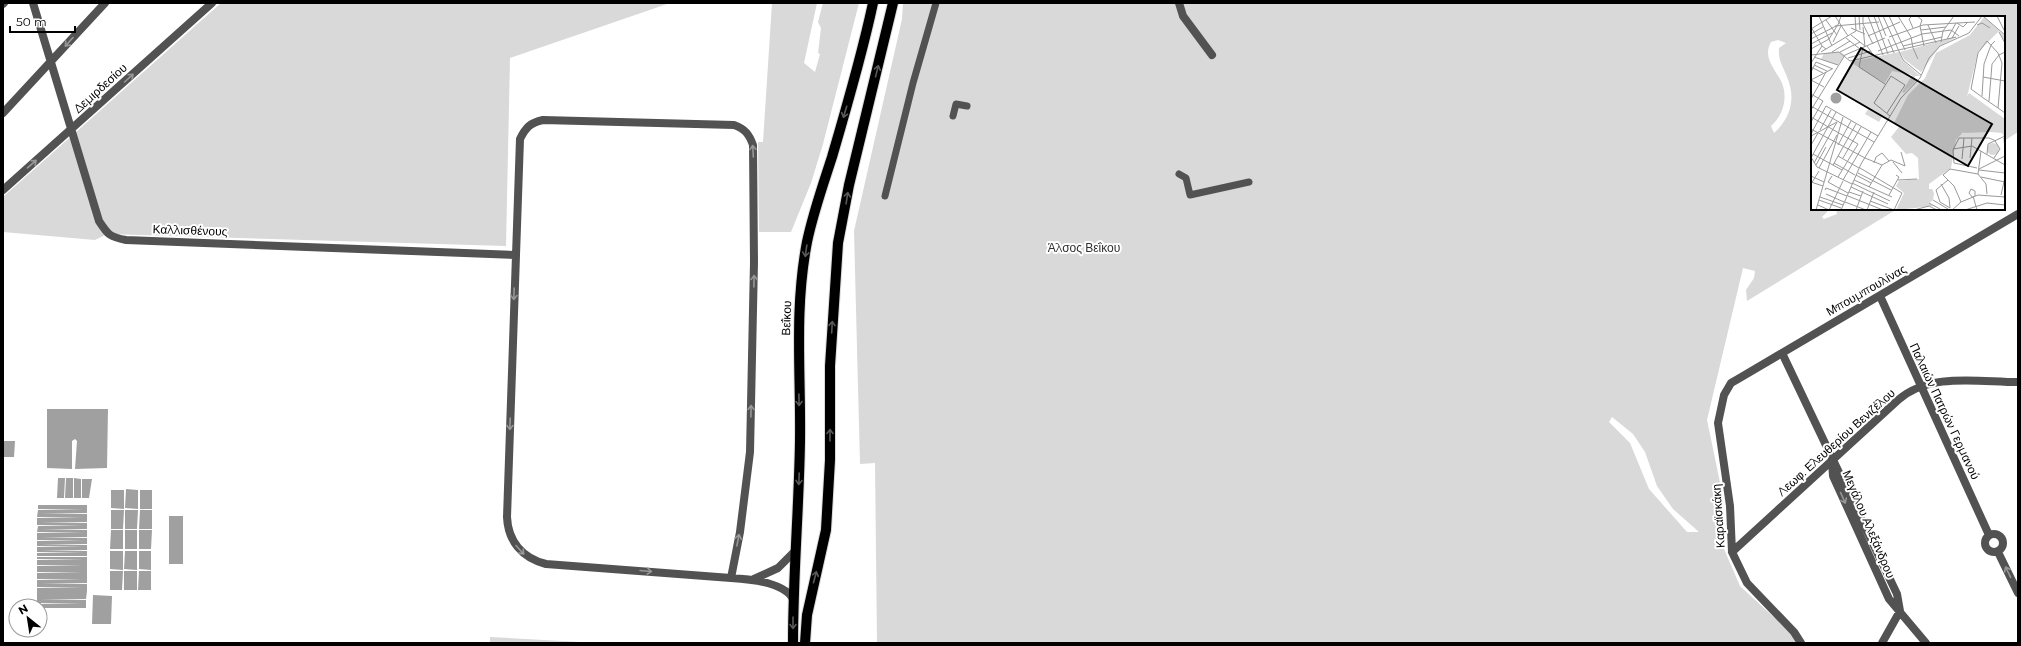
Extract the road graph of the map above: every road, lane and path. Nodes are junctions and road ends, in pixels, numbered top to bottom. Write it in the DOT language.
graph roads {
  1 [pos="33,3"];
  2 [pos="105,3"];
  3 [pos="873,3"];
  4 [pos="893,3"];
  5 [pos="936,3"];
  6 [pos="1179,3"];
  7 [pos="207,4"];
  8 [pos="1212,55"];
  9 [pos="51,62"];
  10 [pos="967,106"];
  11 [pos="3,113"];
  12 [pos="953,116"];
  13 [pos="73,129"];
  14 [pos="1179,174"];
  15 [pos="1249,182"];
  16 [pos="3,190"];
  17 [pos="885,196"];
  18 [pos="2018,214"];
  19 [pos="515,255"];
  20 [pos="1880,296"];
  21 [pos="1782,353"];
  22 [pos="2018,382"];
  23 [pos="1920,386"];
  24 [pos="1726,389"];
  25 [pos="1832,462"];
  26 [pos="1989,535"];
  27 [pos="796,550"];
  28 [pos="1732,552"];
  29 [pos="1998,552"];
  30 [pos="731,578"];
  31 [pos="754,579"];
  32 [pos="2018,593"];
  33 [pos="793,599"];
  34 [pos="1900,611"];
  35 [pos="793,643"];
  36 [pos="805,643"];
  37 [pos="1801,643"];
  38 [pos="1882,643"];
  39 [pos="1926,643"];
  1 -- 9 [label="street, Καλλισθένους"];
  2 -- 9 [label="street, one-way"];
  3 -- 27 [label="main road, Βεΐκου, one-way"];
  36 -- 4 [label="main road, one-way"];
  5 -- 17 [label="street"];
  6 -- 8 [label="street"];
  13 -- 7 [label="street, Δεμιρδεσίου, one-way"];
  9 -- 11 [label="street"];
  9 -- 13 [label="street, Καλλισθένους"];
  10 -- 12 [label="street"];
  16 -- 13 [label="street, Δεμιρδεσίου, one-way"];
  13 -- 19 [label="street, Καλλισθένους"];
  14 -- 15 [label="street"];
  18 -- 20 [label="street, Μπουμπουλίνας"];
  19 -- 30 [label="street, one-way"];
  30 -- 19 [label="street, one-way"];
  20 -- 21 [label="street, Μπουμπουλίνας"];
  20 -- 23 [label="street, Παλαιών Πατρών Γερμανού"];
  21 -- 24 [label="street, Μπουμπουλίνας"];
  21 -- 25 [label="street, Μεγάλου Αλεξάνδρου"];
  22 -- 23 [label="street, Λεωφ. Ελευθερίου Βενιζέλου"];
  23 -- 25 [label="street, Λεωφ. Ελευθερίου Βενιζέλου"];
  23 -- 26 [label="street, Παλαιών Πατρών Γερμανού"];
  24 -- 28 [label="street, Καραϊσκάκη"];
  25 -- 28 [label="street, Λεωφ. Ελευθερίου Βενιζέλου"];
  25 -- 34 [label="street, Μεγάλου Αλεξάνδρου"];
  26 -- 29 [label="street, Παλαιών Πατρών Γερμανού"];
  26 -- 29 [label="street, Παλαιών Πατρών Γερμανού"];
  27 -- 31 [label="street"];
  27 -- 33 [label="main road, Βεΐκου"];
  28 -- 37 [label="street, Καραϊσκάκη"];
  32 -- 29 [label="street, Παλαιών Πατρών Γερμανού, one-way"];
  30 -- 31 [label="street"];
  31 -- 33 [label="street"];
  33 -- 35 [label="main road, Βεΐκου, one-way"];
  34 -- 38 [label="street"];
  34 -- 39 [label="street, Μεγάλου Αλεξάνδρου"];
}
